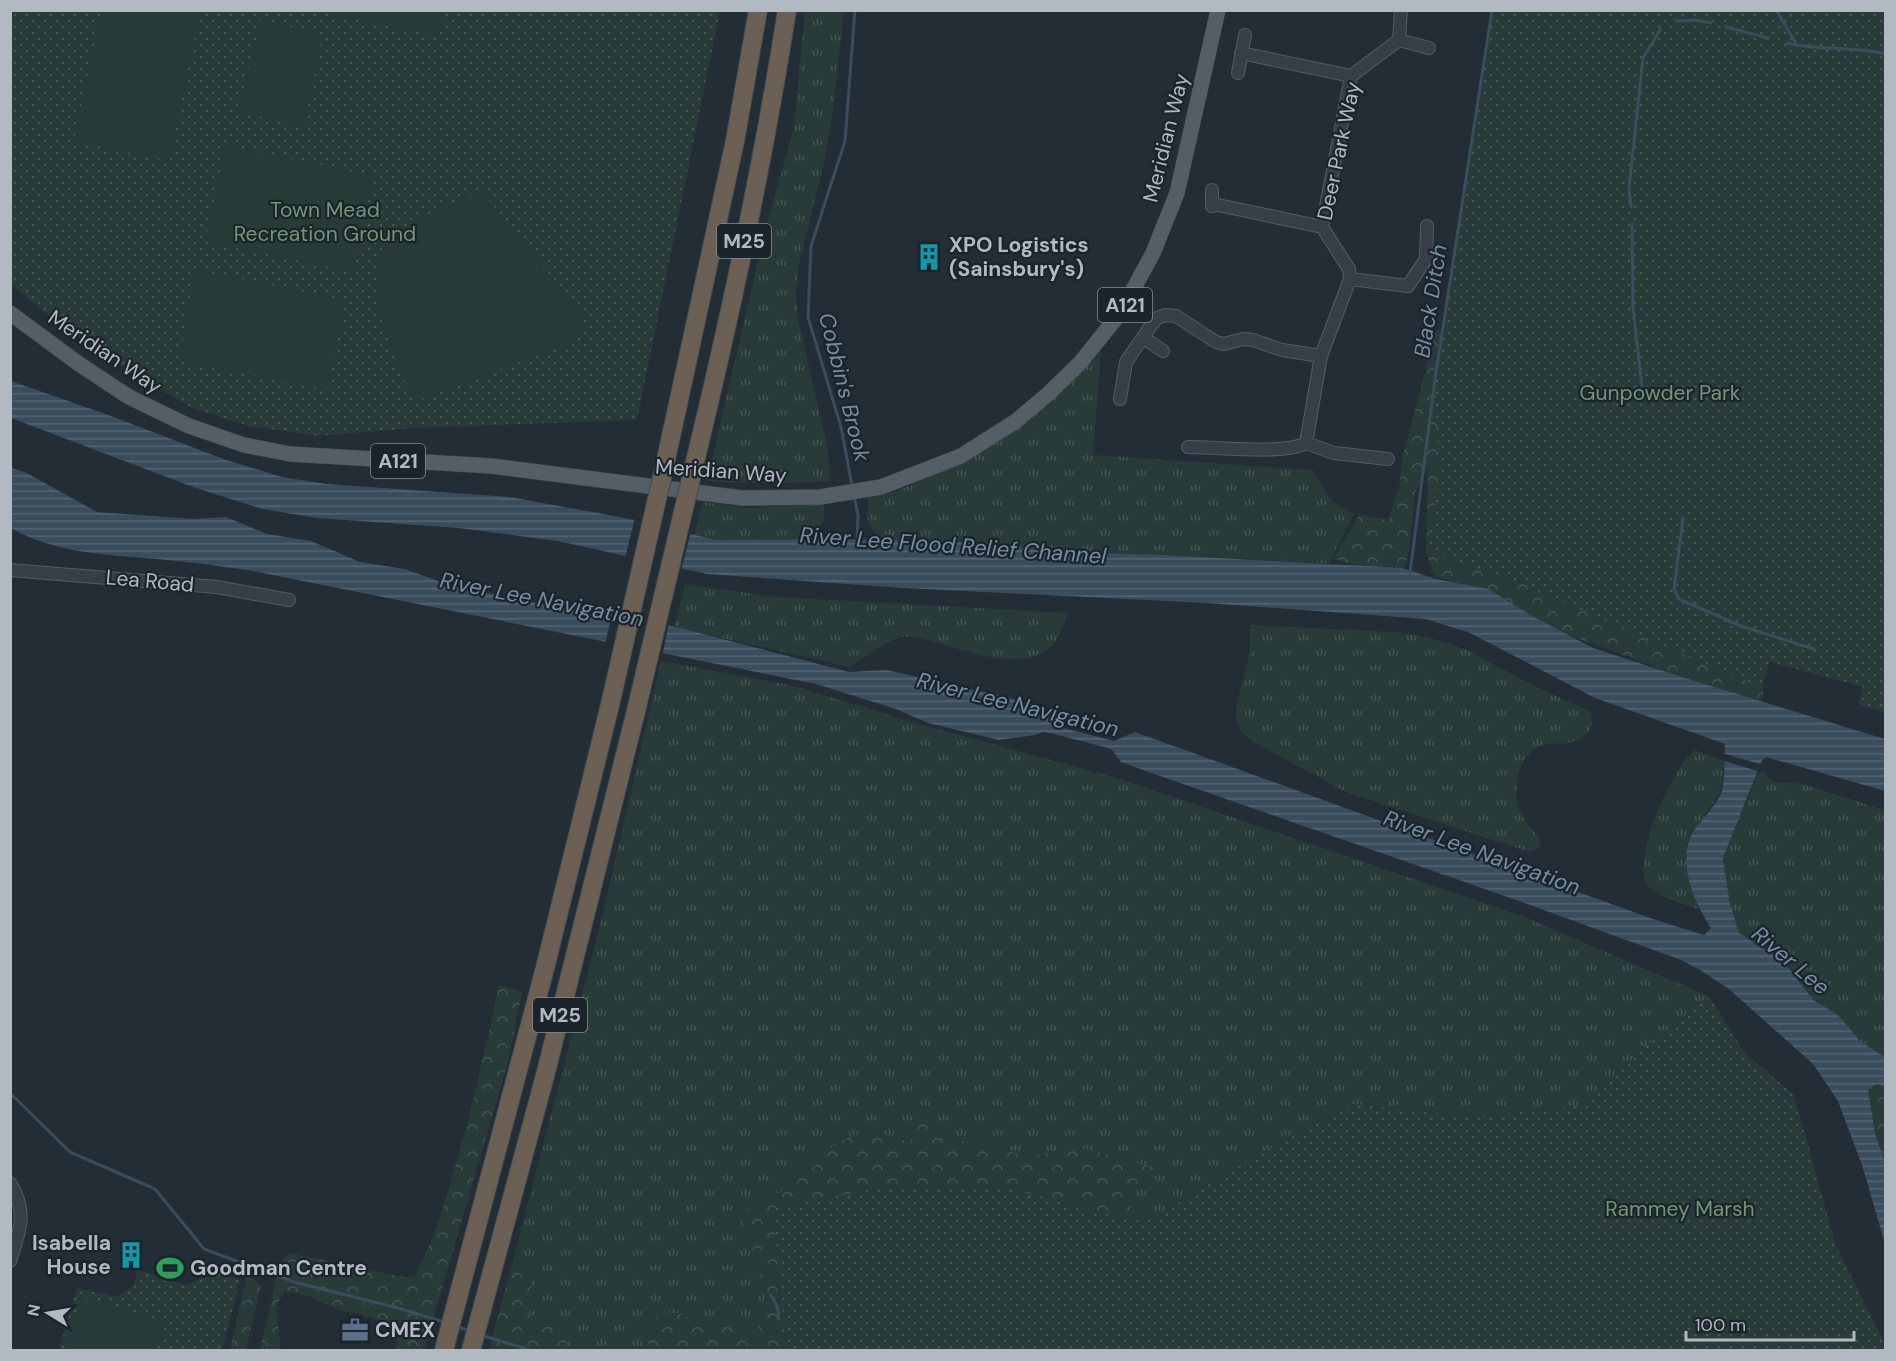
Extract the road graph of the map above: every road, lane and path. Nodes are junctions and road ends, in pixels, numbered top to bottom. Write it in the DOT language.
graph roads {
  1 [pos="758,10"];
  2 [pos="787,10"];
  3 [pos="1218,10"];
  4 [pos="1401,10"];
  5 [pos="1245,35"];
  6 [pos="1399,40"];
  7 [pos="1429,48"];
  8 [pos="1241,53"];
  9 [pos="1238,73"];
  10 [pos="1351,76"];
  11 [pos="1212,190"];
  12 [pos="1427,226"];
  13 [pos="1322,227"];
  14 [pos="1350,279"];
  15 [pos="10,313"];
  16 [pos="1144,338"];
  17 [pos="1163,351"];
  18 [pos="1321,356"];
  19 [pos="1120,399"];
  20 [pos="1306,442"];
  21 [pos="1188,447"];
  22 [pos="1388,459"];
  23 [pos="10,570"];
  24 [pos="289,600"];
  25 [pos="10,1183"];
  26 [pos="10,1261"];
  27 [pos="444,1350"];
  28 [pos="471,1350"];
  1 -- 27 [label="highway, M25, bridge"];
  2 -- 28 [label="highway, M25, bridge"];
  3 -- 15 [label="main road, Meridian Way / A121"];
  4 -- 6 [label="street"];
  5 -- 8 [label="street"];
  6 -- 7 [label="street"];
  6 -- 10 [label="street, Deer Park Way"];
  8 -- 9 [label="street"];
  8 -- 10 [label="street"];
  10 -- 13 [label="street, Deer Park Way"];
  11 -- 13 [label="street"];
  12 -- 14 [label="street"];
  13 -- 14 [label="street, Deer Park Way"];
  14 -- 18 [label="street"];
  16 -- 17 [label="street"];
  16 -- 18 [label="street"];
  16 -- 19 [label="street"];
  18 -- 20 [label="street"];
  20 -- 21 [label="street"];
  20 -- 22 [label="street"];
  23 -- 24 [label="street, Lea Road"];
  25 -- 26 [label="street"];
}
